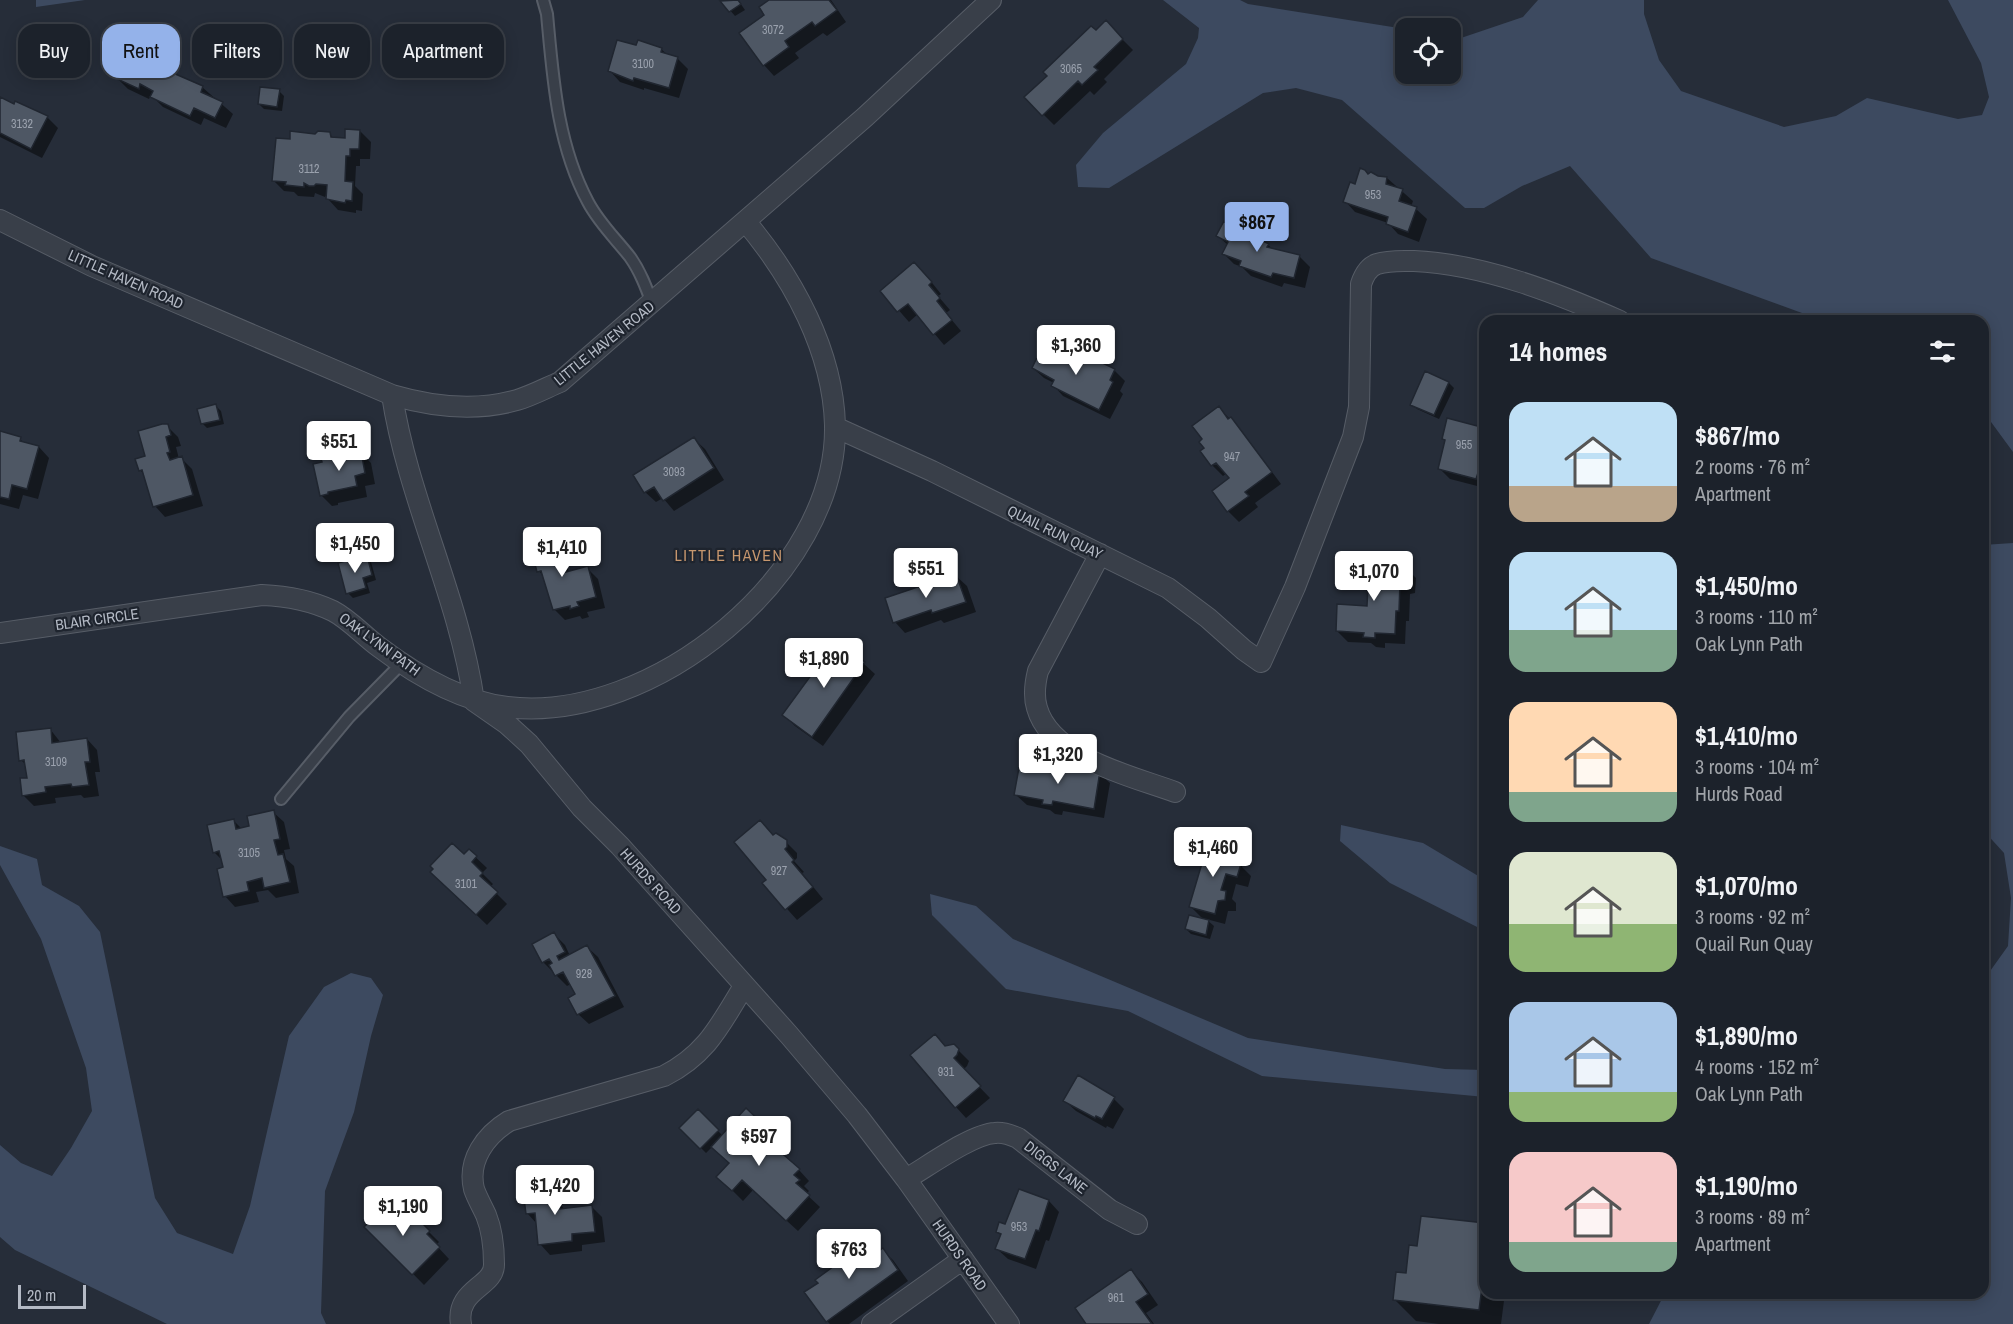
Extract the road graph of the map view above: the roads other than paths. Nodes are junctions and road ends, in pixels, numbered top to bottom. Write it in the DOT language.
graph roads {
  1 [pos="543,0"];
  2 [pos="991,0"];
  3 [pos="0,220"];
  4 [pos="746,222"];
  5 [pos="652,303"];
  6 [pos="1605,315"];
  7 [pos="392,395"];
  8 [pos="835,427"];
  9 [pos="1100,554"];
  10 [pos="194,605"];
  11 [pos="0,633"];
  12 [pos="402,663"];
  13 [pos="474,700"];
  14 [pos="1175,792"];
  15 [pos="282,799"];
  16 [pos="744,986"];
  17 [pos="906,1179"];
  18 [pos="1137,1224"];
  19 [pos="963,1259"];
  20 [pos="461,1324"];
  21 [pos="872,1324"];
  22 [pos="1009,1324"];
  1 -- 5 [label="lane"];
  2 -- 4 [label="street, LITTLE HAVEN ROAD"];
  3 -- 7 [label="street, LITTLE HAVEN ROAD"];
  4 -- 5 [label="street, LITTLE HAVEN ROAD"];
  4 -- 8 [label="street, OAK LYNN PATH"];
  5 -- 7 [label="street, LITTLE HAVEN ROAD"];
  6 -- 9 [label="street, QUAIL RUN QUAY"];
  7 -- 13 [label="street"];
  8 -- 9 [label="street, QUAIL RUN QUAY"];
  8 -- 13 [label="street, OAK LYNN PATH"];
  9 -- 14 [label="street"];
  10 -- 11 [label="street, BLAIR CIRCLE"];
  10 -- 12 [label="street, OAK LYNN PATH"];
  12 -- 13 [label="street, OAK LYNN PATH"];
  12 -- 15 [label="lane"];
  13 -- 16 [label="street, HURDS ROAD"];
  16 -- 17 [label="street, HURDS ROAD"];
  16 -- 20 [label="street"];
  17 -- 18 [label="street, DIGGS LANE"];
  17 -- 19 [label="street, HURDS ROAD"];
  19 -- 21 [label="street"];
  19 -- 22 [label="street, HURDS ROAD"];
}
